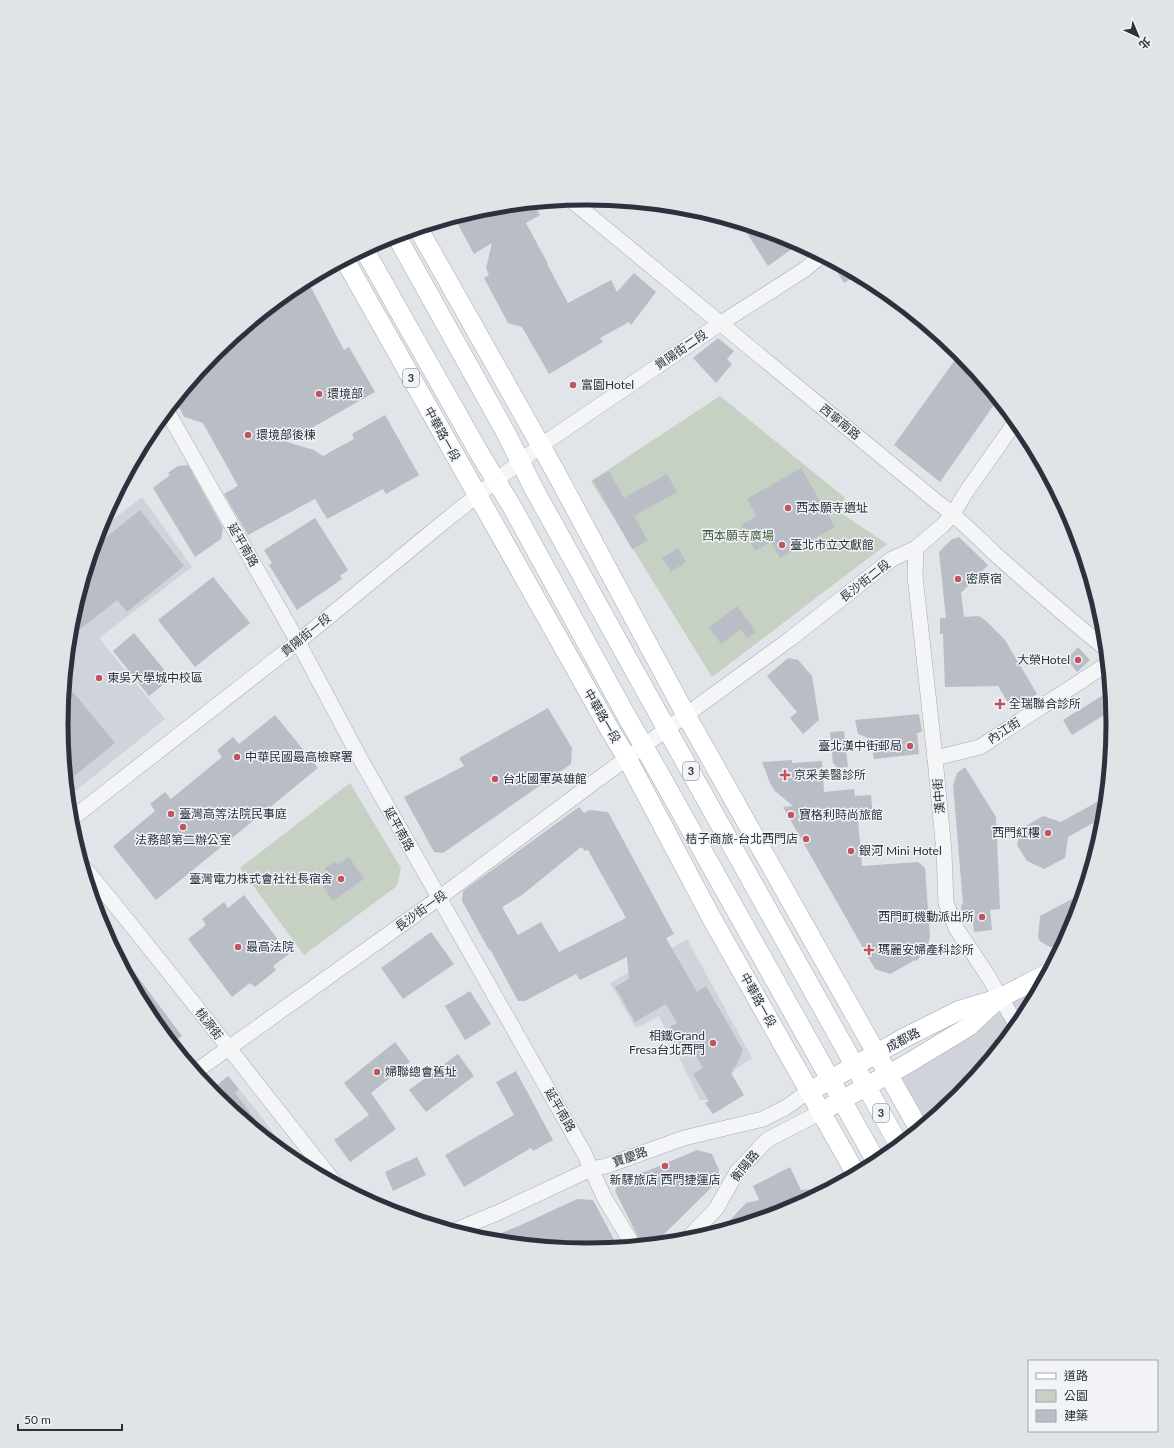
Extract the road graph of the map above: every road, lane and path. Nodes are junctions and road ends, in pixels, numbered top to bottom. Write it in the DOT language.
graph roads {
  1 [pos="577,205"];
  2 [pos="421,233"];
  3 [pos="399,241"];
  4 [pos="367,255"];
  5 [pos="817,259"];
  6 [pos="347,264"];
  7 [pos="721,323"];
  8 [pos="170,416"];
  9 [pos="1012,426"];
  10 [pos="540,446"];
  11 [pos="521,461"];
  12 [pos="496,481"];
  13 [pos="478,495"];
  14 [pos="953,514"];
  15 [pos="916,548"];
  16 [pos="298,642"];
  17 [pos="1100,645"];
  18 [pos="1103,667"];
  19 [pos="686,715"];
  20 [pos="667,729"];
  21 [pos="644,746"];
  22 [pos="628,758"];
  23 [pos="935,758"];
  24 [pos="76,815"];
  25 [pos="92,876"];
  26 [pos="439,898"];
  27 [pos="1040,977"];
  28 [pos="1000,998"];
  29 [pos="1013,1021"];
  30 [pos="227,1048"];
  31 [pos="876,1054"];
  32 [pos="855,1066"];
  33 [pos="199,1069"];
  34 [pos="888,1074"];
  35 [pos="830,1080"];
  36 [pos="866,1086"];
  37 [pos="809,1091"];
  38 [pos="842,1100"];
  39 [pos="821,1112"];
  40 [pos="917,1125"];
  41 [pos="897,1141"];
  42 [pos="874,1157"];
  43 [pos="591,1169"];
  44 [pos="853,1169"];
  45 [pos="327,1173"];
  46 [pos="462,1227"];
  47 [pos="694,1231"];
  48 [pos="630,1241"];
  1 -- 7 [label="street, 西寧南路"];
  2 -- 10 [label="main road, 3"];
  3 -- 11 [label="main road, 3"];
  4 -- 12 [label="main road, 中華路一段 / 3"];
  5 -- 7 [label="street, 貴陽街二段"];
  6 -- 13 [label="main road, 中華路一段 / 3"];
  7 -- 10 [label="street, 貴陽街二段"];
  7 -- 14 [label="street, 西寧南路"];
  8 -- 16 [label="street, 延平南路"];
  9 -- 14 [label="street, 長沙街二段"];
  10 -- 11 [label="street, 貴陽街一段"];
  10 -- 19 [label="main road, 3"];
  11 -- 12 [label="street, 貴陽街一段"];
  11 -- 20 [label="main road, 3"];
  12 -- 13 [label="street, 貴陽街一段"];
  12 -- 21 [label="main road, 中華路一段 / 3"];
  13 -- 16 [label="street, 貴陽街一段"];
  13 -- 22 [label="main road, 中華路一段 / 3"];
  14 -- 15 [label="street, 長沙街二段"];
  14 -- 17 [label="street, 西寧南路"];
  15 -- 19 [label="street, 長沙街二段"];
  15 -- 23 [label="street, 漢中街"];
  16 -- 24 [label="street, 貴陽街一段"];
  16 -- 26 [label="street, 延平南路"];
  18 -- 23 [label="street, 內江街"];
  19 -- 20 [label="street, 長沙街二段"];
  19 -- 31 [label="main road, 3"];
  20 -- 21 [label="street, 長沙街一段"];
  20 -- 32 [label="main road, 3"];
  21 -- 22 [label="street, 長沙街一段"];
  21 -- 35 [label="main road, 中華路一段 / 3"];
  22 -- 26 [label="street, 長沙街一段"];
  22 -- 37 [label="main road, 中華路一段 / 3"];
  23 -- 28 [label="street, 漢中街"];
  25 -- 30 [label="street, 桃源街"];
  26 -- 30 [label="street, 長沙街一段"];
  26 -- 43 [label="street, 延平南路"];
  27 -- 28 [label="main road, 成都路"];
  28 -- 29 [label="street, 漢中街"];
  28 -- 31 [label="main road, 成都路"];
  28 -- 34 [label="main road, 成都路"];
  30 -- 33 [label="street, 長沙街一段"];
  30 -- 45 [label="street, 桃源街"];
  31 -- 32 [label="main road, 成都路"];
  31 -- 34 [label="main road, 3"];
  32 -- 35 [label="main road, 成都路"];
  32 -- 36 [label="main road, 3"];
  34 -- 36 [label="main road, 成都路"];
  34 -- 40 [label="main road, 3"];
  35 -- 37 [label="main road, 成都路"];
  35 -- 38 [label="main road, 中華路一段 / 3"];
  36 -- 38 [label="main road, 成都路"];
  36 -- 41 [label="main road, 3"];
  37 -- 39 [label="main road, 中華路一段 / 3"];
  37 -- 43 [label="street, 寶慶路"];
  38 -- 39 [label="main road, 成都路"];
  38 -- 42 [label="main road, 中華路一段 / 3"];
  39 -- 44 [label="main road, 中華路一段 / 3"];
  39 -- 47 [label="street, 衡陽路"];
  43 -- 46 [label="street, 寶慶路"];
  43 -- 48 [label="street, 延平南路"];
}
